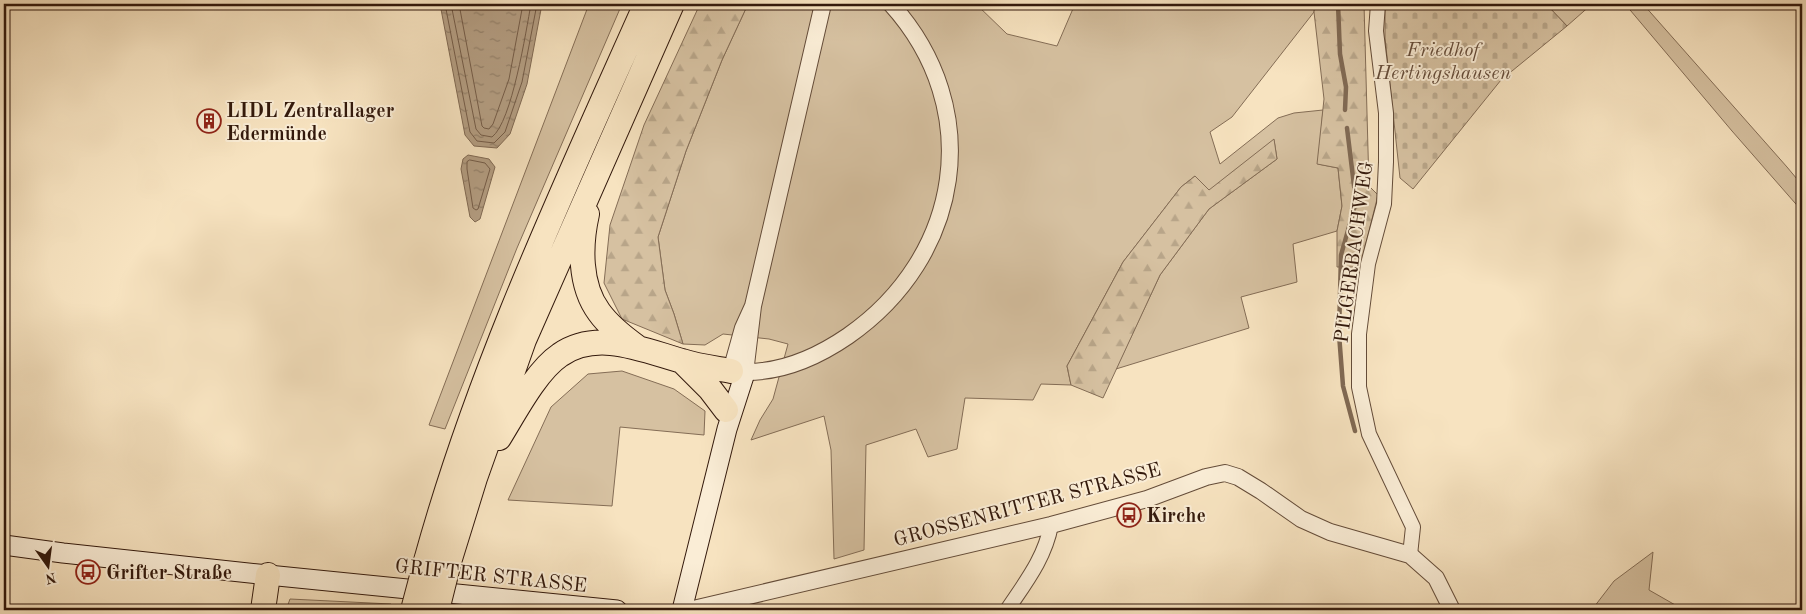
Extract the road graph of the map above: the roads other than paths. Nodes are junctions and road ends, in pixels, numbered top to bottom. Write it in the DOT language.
graph roads {
  1 [pos="646,4"];
  2 [pos="672,4"];
  3 [pos="823,4"];
  4 [pos="891,4"];
  5 [pos="1378,4"];
  6 [pos="595,177"];
  7 [pos="637,347"];
  8 [pos="683,362"];
  9 [pos="738,372"];
  10 [pos="726,420"];
  11 [pos="475,478"];
  12 [pos="1050,524"];
  13 [pos="4,545"];
  14 [pos="1410,556"];
  15 [pos="268,575"];
  16 [pos="263,610"];
  17 [pos="413,610"];
  18 [pos="437,610"];
  19 [pos="617,610"];
  20 [pos="682,610"];
  21 [pos="689,610"];
  22 [pos="1007,610"];
  23 [pos="1452,610"];
  1 -- 17 [label="highway, bridge"];
  2 -- 6 [label="highway"];
  3 -- 9 [label="street"];
  4 -- 9 [label="street"];
  5 -- 14 [label="street, PILGERBACHWEG"];
  6 -- 7 [label="highway"];
  6 -- 11 [label="highway"];
  7 -- 8 [label="highway"];
  7 -- 11 [label="highway"];
  8 -- 9 [label="highway"];
  8 -- 10 [label="highway"];
  9 -- 10 [label="main road"];
  10 -- 20 [label="main road"];
  11 -- 18 [label="highway, bridge"];
  12 -- 14 [label="street, GROSSENRITTER STRASSE"];
  12 -- 21 [label="street, GROSSENRITTER STRASSE"];
  12 -- 22 [label="street"];
  13 -- 15 [label="main road, GRIFTER STRASSE"];
  14 -- 23 [label="street, GROSSENRITTER STRASSE"];
  15 -- 16 [label="highway"];
  15 -- 19 [label="main road, GRIFTER STRASSE"];
}
